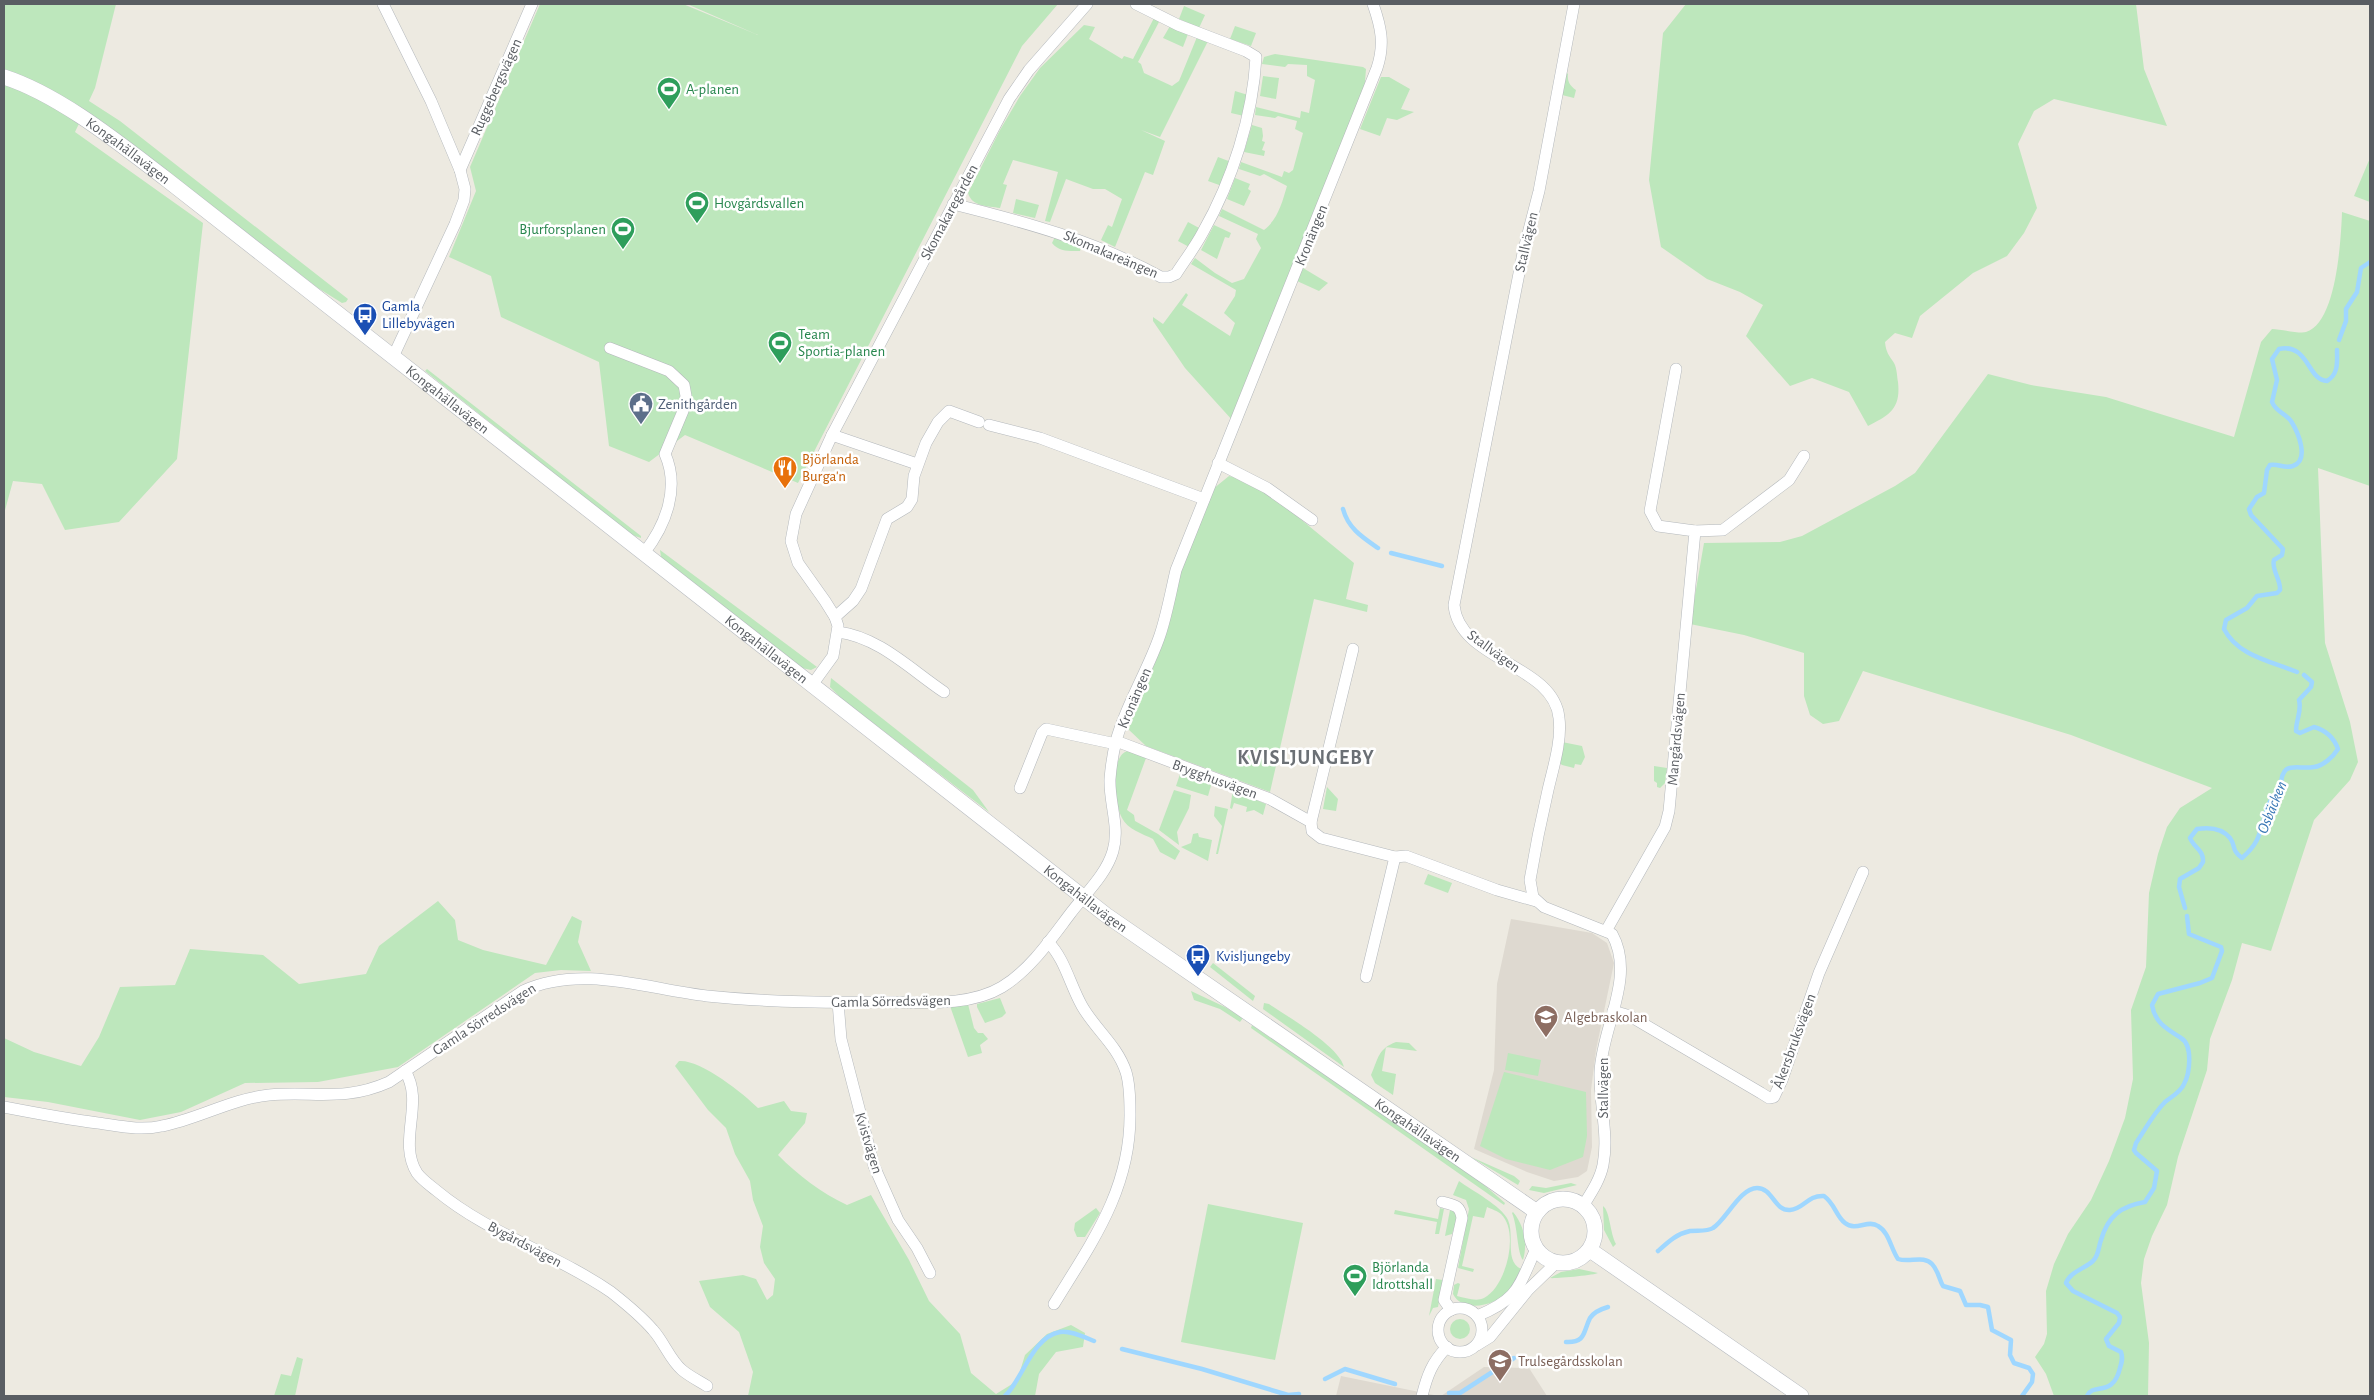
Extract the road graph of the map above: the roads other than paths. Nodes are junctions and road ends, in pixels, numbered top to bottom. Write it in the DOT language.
graph roads {
  1 [pos="383,4"];
  2 [pos="532,4"];
  3 [pos="1087,4"];
  4 [pos="1136,4"];
  5 [pos="1374,4"];
  6 [pos="1574,4"];
  7 [pos="4,76"];
  8 [pos="460,170"];
  9 [pos="952,204"];
  10 [pos="610,348"];
  11 [pos="393,357"];
  12 [pos="1676,369"];
  13 [pos="832,434"];
  14 [pos="1804,456"];
  15 [pos="1218,463"];
  16 [pos="917,464"];
  17 [pos="1204,499"];
  18 [pos="1312,520"];
  19 [pos="1695,531"];
  20 [pos="644,553"];
  21 [pos="835,617"];
  22 [pos="838,632"];
  23 [pos="1353,649"];
  24 [pos="812,685"];
  25 [pos="944,692"];
  26 [pos="1116,742"];
  27 [pos="1020,788"];
  28 [pos="1311,822"];
  29 [pos="1394,857"];
  30 [pos="1863,872"];
  31 [pos="1084,897"];
  32 [pos="1536,901"];
  33 [pos="1606,931"];
  34 [pos="1048,942"];
  35 [pos="1366,977"];
  36 [pos="838,1002"];
  37 [pos="1613,1011"];
  38 [pos="405,1071"];
  39 [pos="4,1107"];
  40 [pos="1442,1202"];
  41 [pos="1583,1206"];
  42 [pos="1537,1212"];
  43 [pos="1536,1249"];
  44 [pos="1590,1250"];
  45 [pos="1556,1263"];
  46 [pos="930,1273"];
  47 [pos="1054,1304"];
  48 [pos="1451,1310"];
  49 [pos="1477,1316"];
  50 [pos="1477,1345"];
  51 [pos="1447,1347"];
  52 [pos="708,1386"];
  53 [pos="1422,1396"];
  54 [pos="1801,1396"];
  1 -- 8 [label="street"];
  2 -- 8 [label="street, Ruggebergsvägen"];
  3 -- 9 [label="street, Skomakaregården"];
  4 -- 9 [label="street, Skomakareängen"];
  5 -- 15 [label="street, Kronängen"];
  6 -- 32 [label="street, Stallvägen"];
  7 -- 11 [label="street, Kongahällavägen"];
  8 -- 11 [label="street"];
  9 -- 13 [label="street, Skomakaregården"];
  10 -- 20 [label="street"];
  11 -- 20 [label="street, Kongahällavägen"];
  12 -- 19 [label="street"];
  13 -- 16 [label="street"];
  13 -- 21 [label="street, Skomakaregården"];
  14 -- 19 [label="street"];
  15 -- 17 [label="street, Kronängen"];
  15 -- 18 [label="street"];
  16 -- 17 [label="street"];
  16 -- 21 [label="street"];
  17 -- 26 [label="street, Kronängen"];
  19 -- 33 [label="street, Mangårdsvägen"];
  20 -- 24 [label="street, Kongahällavägen"];
  21 -- 22 [label="street, Skomakaregården"];
  22 -- 24 [label="street, Skomakaregården"];
  22 -- 25 [label="street"];
  23 -- 28 [label="street"];
  24 -- 31 [label="street, Kongahällavägen"];
  26 -- 27 [label="street, Brygghusvägen"];
  26 -- 28 [label="street, Brygghusvägen"];
  26 -- 31 [label="street, Kronängen"];
  28 -- 29 [label="street, Brygghusvägen"];
  29 -- 32 [label="street, Brygghusvägen"];
  29 -- 35 [label="street"];
  30 -- 37 [label="street, Åkersbruksvägen"];
  31 -- 34 [label="street, Gamla Sörredsvägen"];
  31 -- 42 [label="street, Kongahällavägen"];
  32 -- 33 [label="street"];
  33 -- 37 [label="street, Stallvägen"];
  34 -- 36 [label="street, Gamla Sörredsvägen"];
  34 -- 47 [label="street"];
  36 -- 38 [label="street, Gamla Sörredsvägen"];
  36 -- 46 [label="street, Kvistvägen"];
  37 -- 41 [label="street, Stallvägen"];
  38 -- 39 [label="street, Gamla Sörredsvägen"];
  38 -- 52 [label="street, Bygårdsvägen"];
  40 -- 48 [label="street"];
  41 -- 42 [label="street"];
  41 -- 44 [label="street"];
  42 -- 43 [label="street"];
  43 -- 45 [label="street"];
  43 -- 49 [label="street"];
  44 -- 45 [label="street"];
  44 -- 54 [label="street"];
  45 -- 50 [label="street"];
  48 -- 49 [label="street"];
  48 -- 51 [label="street"];
  49 -- 50 [label="street"];
  50 -- 51 [label="street"];
  51 -- 53 [label="street"];
}
